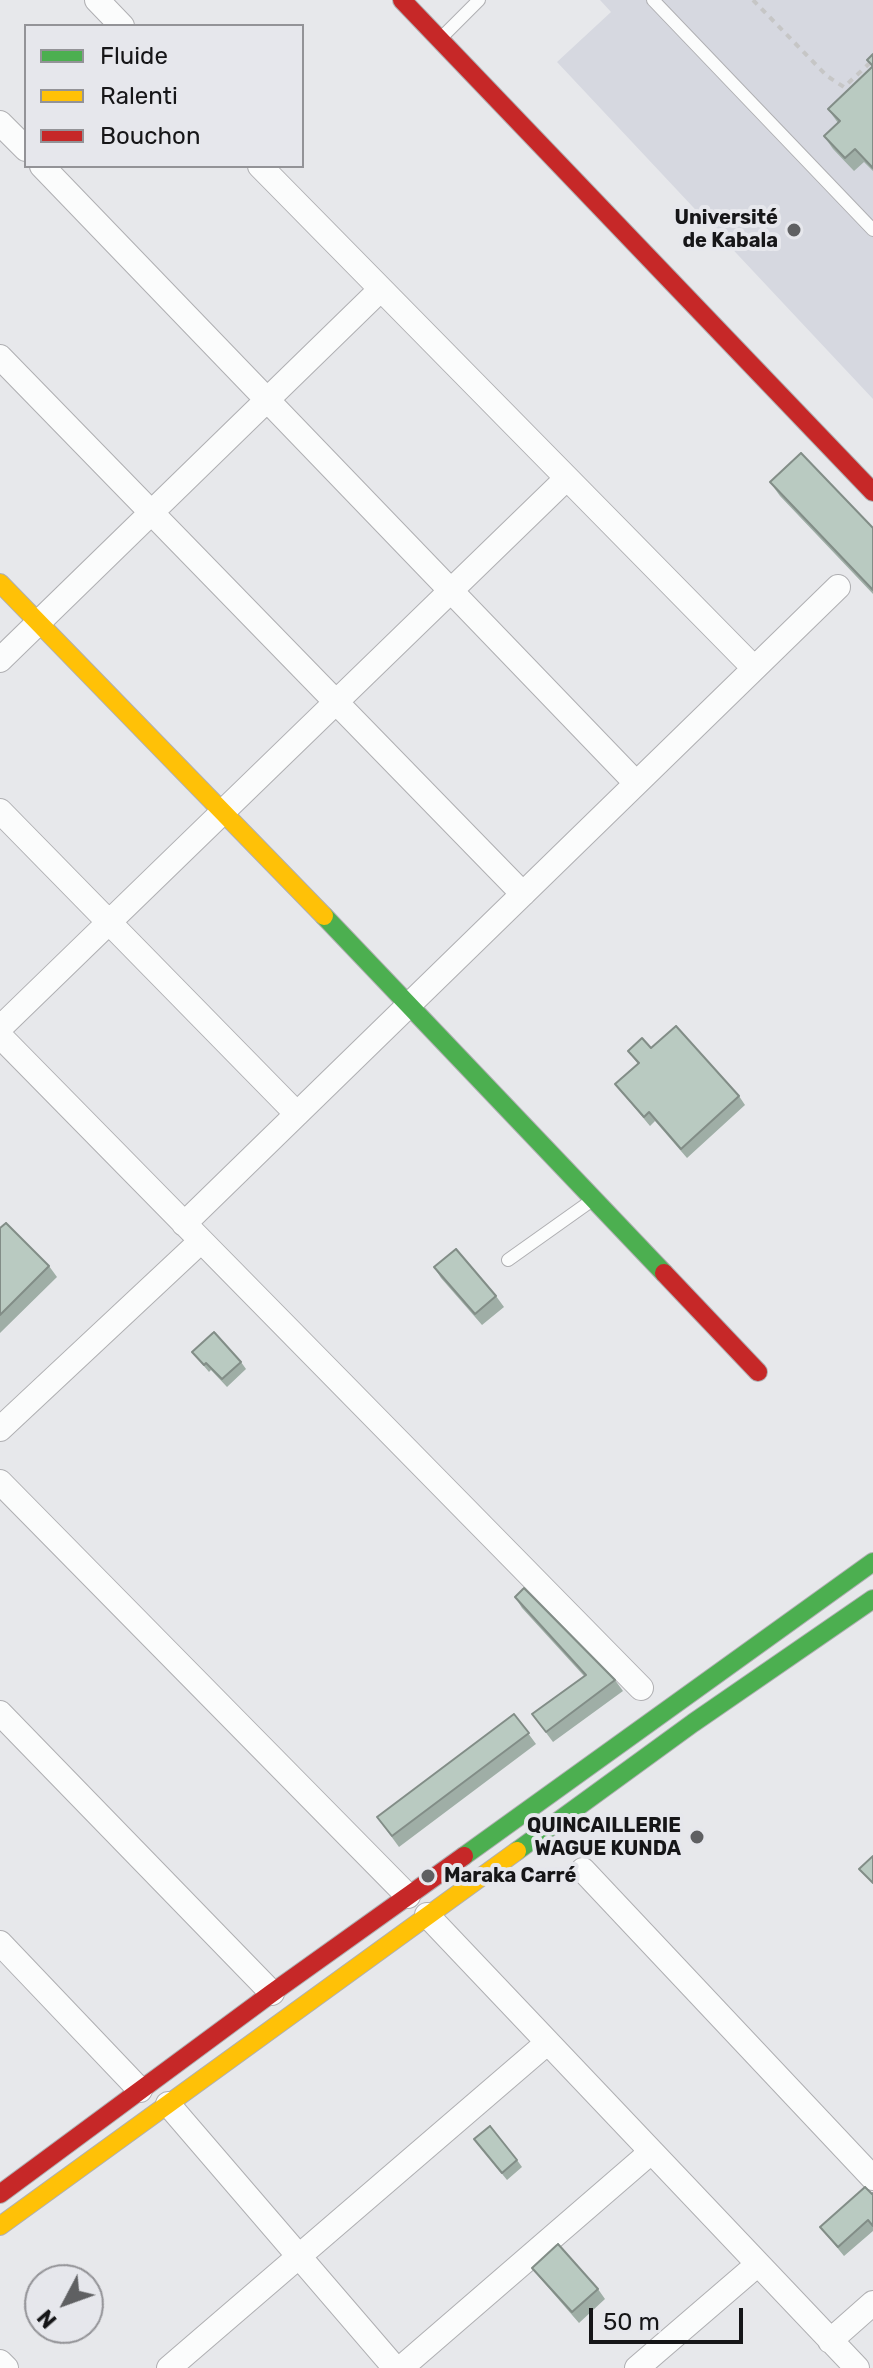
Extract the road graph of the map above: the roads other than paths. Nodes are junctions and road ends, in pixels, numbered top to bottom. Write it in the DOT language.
graph roads {
  1 [pos="97,0"];
  2 [pos="402,0"];
  3 [pos="479,0"];
  4 [pos="653,0"];
  5 [pos="120,24"];
  6 [pos="439,39"];
  7 [pos="0,123"];
  8 [pos="24,147"];
  9 [pos="44,168"];
  10 [pos="262,168"];
  11 [pos="873,230"];
  12 [pos="381,289"];
  13 [pos="0,357"];
  14 [pos="267,400"];
  15 [pos="567,478"];
  16 [pos="873,492"];
  17 [pos="151,512"];
  18 [pos="0,583"];
  19 [pos="838,587"];
  20 [pos="451,590"];
  21 [pos="39,623"];
  22 [pos="0,660"];
  23 [pos="754,668"];
  24 [pos="336,702"];
  25 [pos="636,783"];
  26 [pos="0,811"];
  27 [pos="223,812"];
  28 [pos="523,894"];
  29 [pos="109,922"];
  30 [pos="409,1004"];
  31 [pos="0,1028"];
  32 [pos="0,1036"];
  33 [pos="297,1114"];
  34 [pos="594,1199"];
  35 [pos="193,1232"];
  36 [pos="508,1260"];
  37 [pos="758,1372"];
  38 [pos="0,1429"];
  39 [pos="0,1482"];
  40 [pos="873,1562"];
  41 [pos="873,1599"];
  42 [pos="641,1688"];
  43 [pos="0,1713"];
  44 [pos="583,1870"];
  45 [pos="408,1896"];
  46 [pos="427,1915"];
  47 [pos="0,1943"];
  48 [pos="272,1993"];
  49 [pos="547,2043"];
  50 [pos="140,2090"];
  51 [pos="168,2104"];
  52 [pos="651,2152"];
  53 [pos="0,2164"];
  54 [pos="873,2178"];
  55 [pos="8,2188"];
  56 [pos="0,2226"];
  57 [pos="299,2256"];
  58 [pos="758,2264"];
  59 [pos="873,2303"];
  60 [pos="830,2341"];
  61 [pos="0,2362"];
  62 [pos="6,2368"];
  63 [pos="169,2368"];
  64 [pos="398,2368"];
  65 [pos="637,2368"];
  66 [pos="857,2368"];
  1 -- 5 [label="street"];
  2 -- 6 [label="main road"];
  3 -- 6 [label="lane"];
  4 -- 11 [label="lane"];
  6 -- 16 [label="main road"];
  7 -- 8 [label="street"];
  9 -- 14 [label="street"];
  10 -- 12 [label="street"];
  12 -- 14 [label="street"];
  12 -- 15 [label="street"];
  13 -- 17 [label="street"];
  14 -- 17 [label="street"];
  14 -- 20 [label="street"];
  15 -- 20 [label="street"];
  15 -- 23 [label="street"];
  17 -- 21 [label="street"];
  17 -- 24 [label="street"];
  18 -- 21 [label="main road"];
  19 -- 23 [label="street"];
  20 -- 24 [label="street"];
  20 -- 25 [label="street"];
  21 -- 22 [label="street"];
  21 -- 27 [label="main road"];
  23 -- 25 [label="street"];
  24 -- 27 [label="street"];
  24 -- 28 [label="street"];
  25 -- 28 [label="street"];
  26 -- 29 [label="street"];
  27 -- 29 [label="street"];
  27 -- 30 [label="main road"];
  28 -- 30 [label="street"];
  29 -- 31 [label="street"];
  29 -- 33 [label="street"];
  30 -- 33 [label="street"];
  30 -- 34 [label="main road"];
  32 -- 35 [label="street"];
  33 -- 35 [label="street"];
  34 -- 36 [label="lane"];
  34 -- 37 [label="main road"];
  35 -- 38 [label="street"];
  35 -- 42 [label="street"];
  39 -- 45 [label="street"];
  40 -- 45 [label="main road"];
  41 -- 46 [label="main road"];
  43 -- 48 [label="street"];
  44 -- 54 [label="street"];
  45 -- 48 [label="main road"];
  46 -- 49 [label="street"];
  46 -- 51 [label="main road"];
  47 -- 50 [label="street"];
  48 -- 50 [label="main road"];
  49 -- 52 [label="street"];
  49 -- 57 [label="street"];
  50 -- 55 [label="main road"];
  51 -- 56 [label="main road"];
  51 -- 57 [label="street"];
  52 -- 58 [label="street"];
  52 -- 64 [label="street"];
  53 -- 55 [label="street"];
  57 -- 63 [label="street"];
  57 -- 64 [label="street"];
  58 -- 60 [label="street"];
  58 -- 65 [label="street"];
  59 -- 60 [label="street"];
  60 -- 66 [label="street"];
  61 -- 62 [label="street"];
}
